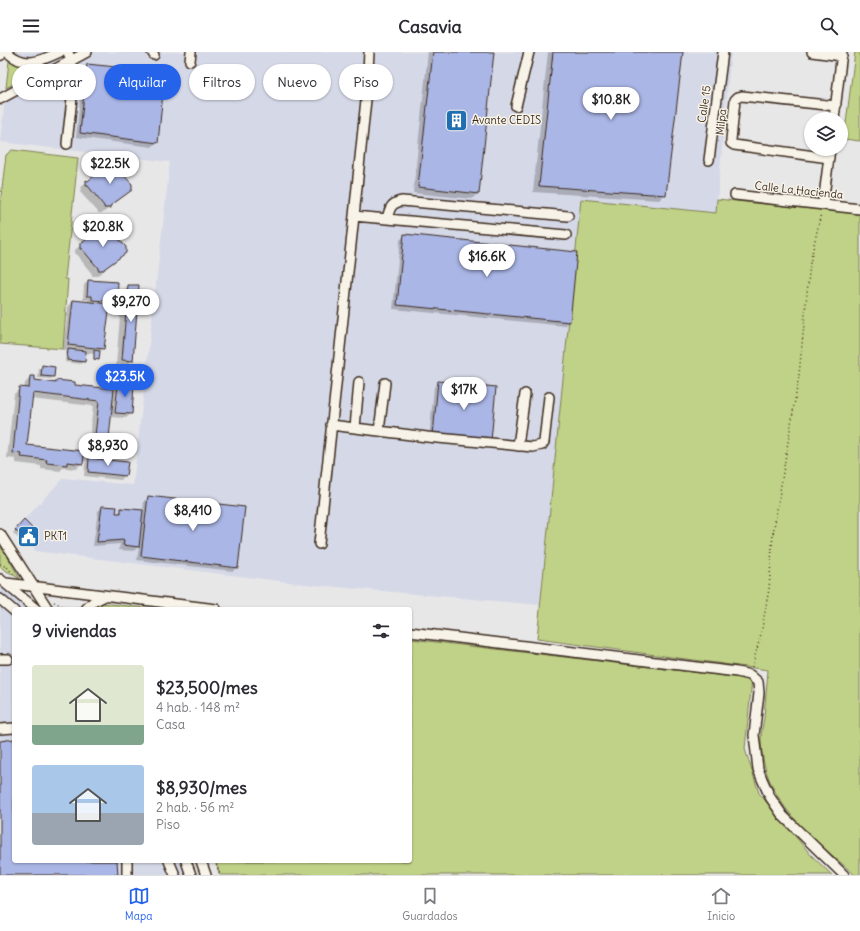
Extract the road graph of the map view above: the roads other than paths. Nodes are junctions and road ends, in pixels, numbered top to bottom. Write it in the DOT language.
graph roads {
  1 [pos="7,52"];
  2 [pos="60,52"];
  3 [pos="68,52"];
  4 [pos="88,52"];
  5 [pos="369,52"];
  6 [pos="529,52"];
  7 [pos="723,52"];
  8 [pos="812,52"];
  9 [pos="842,54"];
  10 [pos="71,61"];
  11 [pos="0,99"];
  12 [pos="516,106"];
  13 [pos="836,106"];
  14 [pos="835,112"];
  15 [pos="67,144"];
  16 [pos="804,151"];
  17 [pos="830,156"];
  18 [pos="709,160"];
  19 [pos="735,195"];
  20 [pos="824,204"];
  21 [pos="860,209"];
  22 [pos="354,216"];
  23 [pos="568,216"];
  24 [pos="387,218"];
  25 [pos="566,235"];
  26 [pos="359,382"];
  27 [pos="385,384"];
  28 [pos="525,394"];
  29 [pos="549,396"];
  30 [pos="331,425"];
  31 [pos="355,428"];
  32 [pos="379,431"];
  33 [pos="518,446"];
  34 [pos="0,534"];
  35 [pos="319,544"];
  36 [pos="3,581"];
  37 [pos="35,587"];
  38 [pos="105,596"];
  39 [pos="0,599"];
  40 [pos="34,607"];
  41 [pos="47,607"];
  42 [pos="88,607"];
  43 [pos="199,607"];
  44 [pos="12,609"];
  45 [pos="412,632"];
  46 [pos="12,728"];
  47 [pos="0,729"];
  48 [pos="127,863"];
  49 [pos="170,863"];
  50 [pos="187,863"];
  51 [pos="196,863"];
  52 [pos="202,863"];
  53 [pos="127,875"];
  54 [pos="174,875"];
  55 [pos="191,875"];
  56 [pos="195,875"];
  57 [pos="206,875"];
  58 [pos="844,875"];
  1 -- 2 [label="street"];
  3 -- 10 [label="street"];
  4 -- 10 [label="street"];
  5 -- 22 [label="street"];
  6 -- 12 [label="street"];
  7 -- 18 [label="street, Calle 15"];
  8 -- 9 [label="street"];
  9 -- 13 [label="street"];
  10 -- 11 [label="street"];
  10 -- 15 [label="street"];
  13 -- 14 [label="street"];
  13 -- 16 [label="street, Milpa"];
  17 -- 20 [label="street"];
  19 -- 20 [label="street, Calle La Hacienda"];
  20 -- 21 [label="street, Calle La Hacienda"];
  22 -- 24 [label="street"];
  22 -- 30 [label="street"];
  23 -- 24 [label="street"];
  24 -- 25 [label="street"];
  26 -- 31 [label="street"];
  27 -- 32 [label="street"];
  28 -- 33 [label="street"];
  29 -- 33 [label="street"];
  30 -- 31 [label="street"];
  30 -- 35 [label="street"];
  31 -- 32 [label="street"];
  32 -- 33 [label="street"];
  34 -- 37 [label="street"];
  36 -- 37 [label="street"];
  36 -- 40 [label="street"];
  37 -- 38 [label="street"];
  37 -- 41 [label="street"];
  38 -- 42 [label="street"];
  38 -- 43 [label="street"];
  39 -- 44 [label="street"];
  45 -- 58 [label="street"];
  46 -- 47 [label="street"];
  48 -- 53 [label="street"];
  49 -- 54 [label="street"];
  50 -- 55 [label="street"];
  51 -- 56 [label="street"];
  52 -- 57 [label="street"];
}
